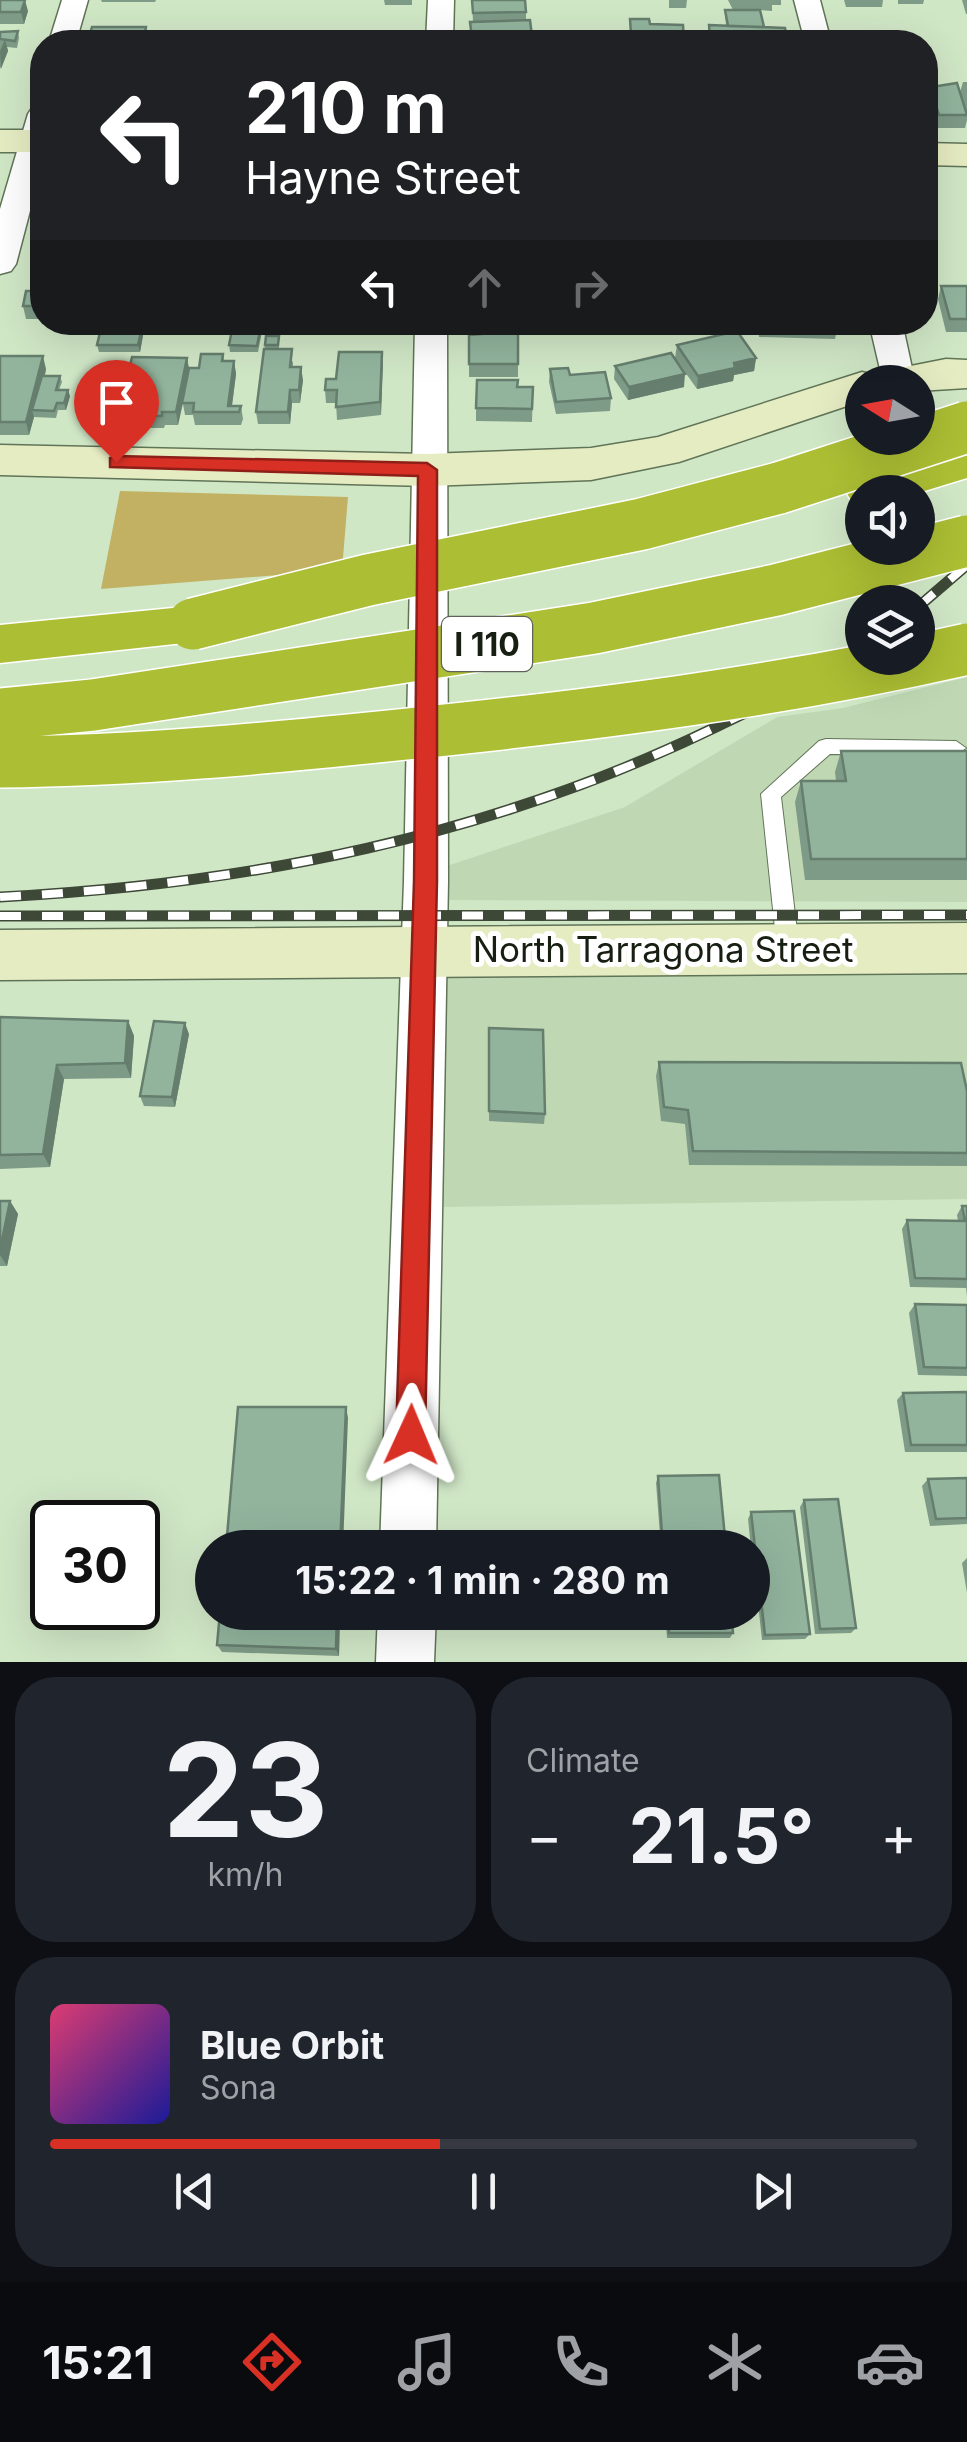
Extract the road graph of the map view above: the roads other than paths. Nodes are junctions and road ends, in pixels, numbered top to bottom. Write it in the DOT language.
graph roads {
  1 [pos="74,0"];
  2 [pos="441,0"];
  3 [pos="808,0"];
  4 [pos="65,30"];
  5 [pos="440,30"];
  6 [pos="815,30"];
  7 [pos="30,134"];
  8 [pos="938,154"];
  9 [pos="967,154"];
  10 [pos="8,205"];
  11 [pos="0,264"];
  12 [pos="431,335"];
  13 [pos="885,335"];
  14 [pos="884,365"];
  15 [pos="967,374"];
  16 [pos="935,377"];
  17 [pos="845,395"];
  18 [pos="967,428"];
  19 [pos="0,460"];
  20 [pos="967,462"];
  21 [pos="427,470"];
  22 [pos="926,475"];
  23 [pos="845,500"];
  24 [pos="967,542"];
  25 [pos="193,624"];
  26 [pos="0,644"];
  27 [pos="967,650"];
  28 [pos="0,714"];
  29 [pos="956,748"];
  30 [pos="0,762"];
  31 [pos="788,948"];
  32 [pos="967,948"];
  33 [pos="422,949"];
  34 [pos="0,956"];
  35 [pos="408,1530"];
  36 [pos="406,1630"];
  37 [pos="406,1662"];
  1 -- 4 [label="street"];
  2 -- 5 [label="street"];
  3 -- 6 [label="street"];
  7 -- 10 [label="street"];
  8 -- 9 [label="street"];
  10 -- 11 [label="street"];
  12 -- 21 [label="street"];
  13 -- 14 [label="street"];
  15 -- 16 [label="street"];
  17 -- 21 [label="street"];
  18 -- 25 [label="highway, bridge"];
  19 -- 21 [label="street"];
  20 -- 22 [label="highway"];
  21 -- 33 [label="street"];
  23 -- 25 [label="highway, bridge"];
  24 -- 28 [label="highway, I 110, bridge"];
  25 -- 26 [label="highway"];
  27 -- 30 [label="highway, bridge"];
  29 -- 31 [label="lane"];
  31 -- 32 [label="street, North Tarragona Street"];
  31 -- 33 [label="street, North Tarragona Street"];
  33 -- 34 [label="street, North Tarragona Street"];
  33 -- 35 [label="street"];
  36 -- 37 [label="street"];
}
